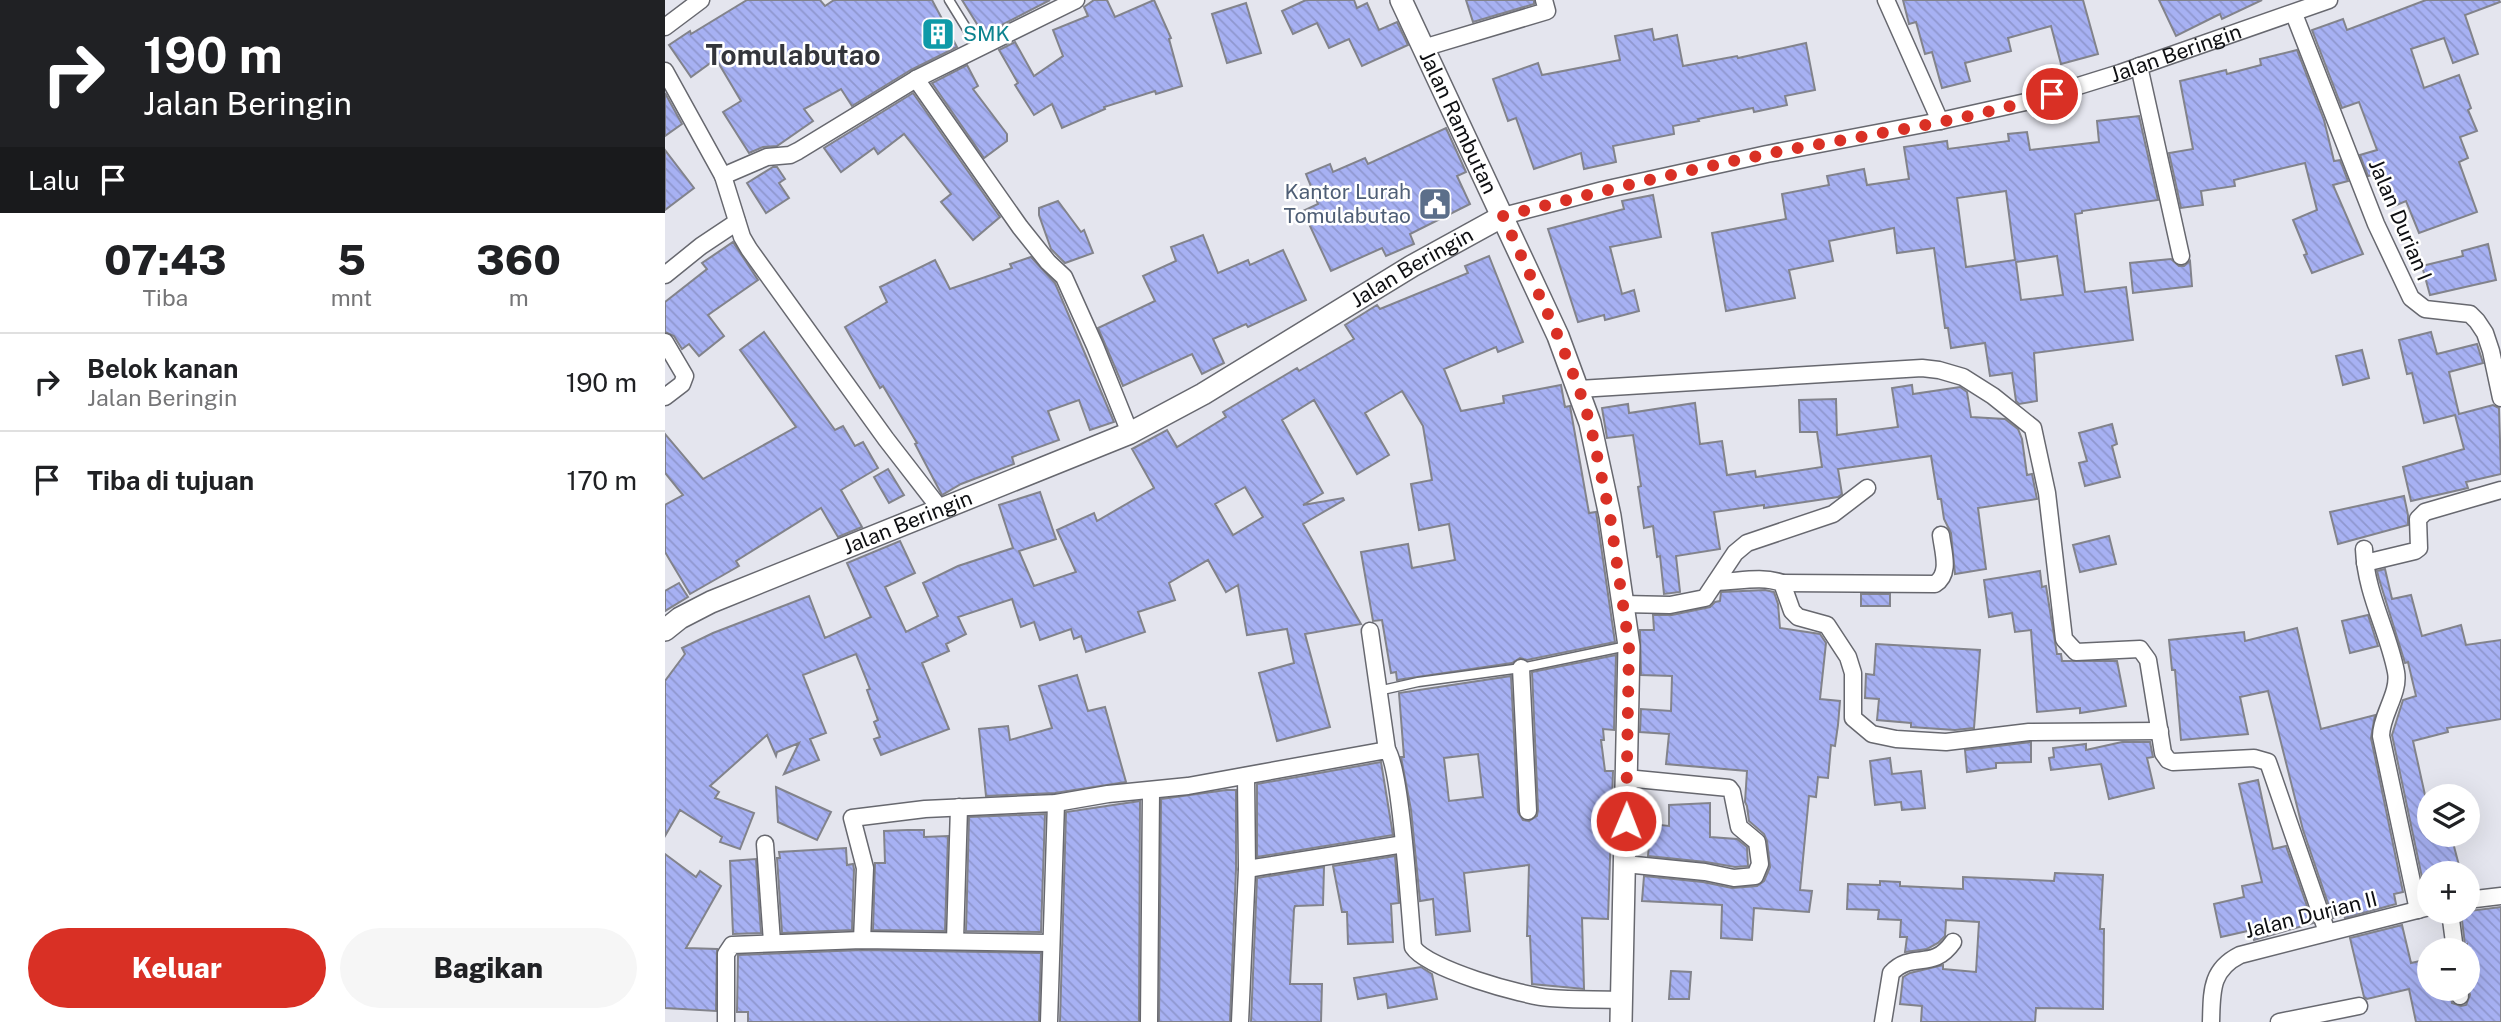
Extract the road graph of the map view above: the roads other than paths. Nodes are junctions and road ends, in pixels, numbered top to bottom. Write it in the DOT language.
graph roads {
  1 [pos="702,0"];
  2 [pos="949,0"];
  3 [pos="1076,0"];
  4 [pos="1401,0"];
  5 [pos="1544,0"];
  6 [pos="1886,0"];
  7 [pos="2329,0"];
  8 [pos="2294,14"];
  9 [pos="665,27"];
  10 [pos="978,47"];
  11 [pos="1423,48"];
  12 [pos="2139,66"];
  13 [pos="665,71"];
  14 [pos="916,79"];
  15 [pos="1940,121"];
  16 [pos="723,176"];
  17 [pos="1503,216"];
  18 [pos="737,222"];
  19 [pos="2181,256"];
  20 [pos="665,275"];
  21 [pos="665,342"];
  22 [pos="1579,389"];
  23 [pos="665,397"];
  24 [pos="2501,398"];
  25 [pos="1130,433"];
  26 [pos="1867,488"];
  27 [pos="2501,490"];
  28 [pos="941,510"];
  29 [pos="1941,535"];
  30 [pos="1716,582"];
  31 [pos="1782,583"];
  32 [pos="1623,604"];
  33 [pos="665,630"];
  34 [pos="1370,631"];
  35 [pos="1629,646"];
  36 [pos="1521,668"];
  37 [pos="1378,691"];
  38 [pos="2160,731"];
  39 [pos="1387,750"];
  40 [pos="1246,776"];
  41 [pos="1626,778"];
  42 [pos="1151,790"];
  43 [pos="1056,803"];
  44 [pos="959,807"];
  45 [pos="1528,811"];
  46 [pos="765,844"];
  47 [pos="1404,844"];
  48 [pos="1625,863"];
  49 [pos="1247,869"];
  50 [pos="2417,883"];
  51 [pos="2501,896"];
  52 [pos="2480,898"];
  53 [pos="2417,910"];
  54 [pos="2327,932"];
  55 [pos="862,940"];
  56 [pos="955,941"];
  57 [pos="772,942"];
  58 [pos="1953,942"];
  59 [pos="1051,943"];
  60 [pos="1622,1000"];
  61 [pos="2359,1006"];
  62 [pos="726,1022"];
  63 [pos="1049,1022"];
  64 [pos="1149,1022"];
  65 [pos="1240,1022"];
  66 [pos="1621,1022"];
  67 [pos="1883,1022"];
  68 [pos="2211,1022"];
  69 [pos="2279,1022"];
  1 -- 9 [label="street"];
  2 -- 10 [label="lane"];
  3 -- 10 [label="street"];
  4 -- 11 [label="street, Jalan Rambutan"];
  5 -- 11 [label="street"];
  6 -- 15 [label="street"];
  7 -- 8 [label="street, Jalan Beringin"];
  8 -- 12 [label="street, Jalan Beringin"];
  8 -- 24 [label="street, Jalan Durian I"];
  10 -- 14 [label="street"];
  11 -- 17 [label="street, Jalan Rambutan"];
  12 -- 15 [label="street, Jalan Beringin"];
  12 -- 19 [label="street"];
  13 -- 16 [label="street"];
  14 -- 16 [label="street"];
  14 -- 25 [label="street"];
  15 -- 17 [label="street, Jalan Beringin"];
  16 -- 18 [label="street"];
  17 -- 22 [label="street, Jalan Rambutan"];
  17 -- 25 [label="street, Jalan Beringin"];
  18 -- 20 [label="street"];
  18 -- 28 [label="street"];
  21 -- 23 [label="street"];
  22 -- 32 [label="street, Jalan Rambutan"];
  22 -- 38 [label="street"];
  25 -- 28 [label="street, Jalan Beringin"];
  26 -- 30 [label="street"];
  27 -- 50 [label="street"];
  28 -- 33 [label="street, Jalan Beringin"];
  29 -- 31 [label="street"];
  30 -- 31 [label="street"];
  30 -- 32 [label="street"];
  31 -- 38 [label="street"];
  32 -- 35 [label="street, Jalan Rambutan"];
  34 -- 37 [label="street"];
  35 -- 36 [label="lane"];
  35 -- 41 [label="street, Jalan Rambutan"];
  36 -- 37 [label="lane"];
  36 -- 45 [label="street"];
  37 -- 39 [label="street"];
  38 -- 54 [label="street"];
  39 -- 40 [label="street"];
  39 -- 47 [label="street"];
  40 -- 42 [label="street"];
  40 -- 49 [label="street"];
  41 -- 48 [label="street, Jalan Rambutan"];
  41 -- 48 [label="street"];
  42 -- 43 [label="street"];
  42 -- 64 [label="street"];
  43 -- 44 [label="street"];
  43 -- 59 [label="street"];
  44 -- 55 [label="street"];
  44 -- 56 [label="street"];
  46 -- 57 [label="street"];
  47 -- 49 [label="street"];
  47 -- 60 [label="street"];
  48 -- 60 [label="street, Jalan Rambutan"];
  49 -- 65 [label="street"];
  51 -- 52 [label="street"];
  53 -- 54 [label="street, Jalan Durian II"];
  54 -- 68 [label="street, Jalan Durian II"];
  55 -- 56 [label="street"];
  55 -- 57 [label="street"];
  56 -- 59 [label="street"];
  57 -- 62 [label="street"];
  58 -- 67 [label="street"];
  59 -- 63 [label="street"];
  60 -- 66 [label="street, Jalan Rambutan"];
  61 -- 69 [label="street"];
}
